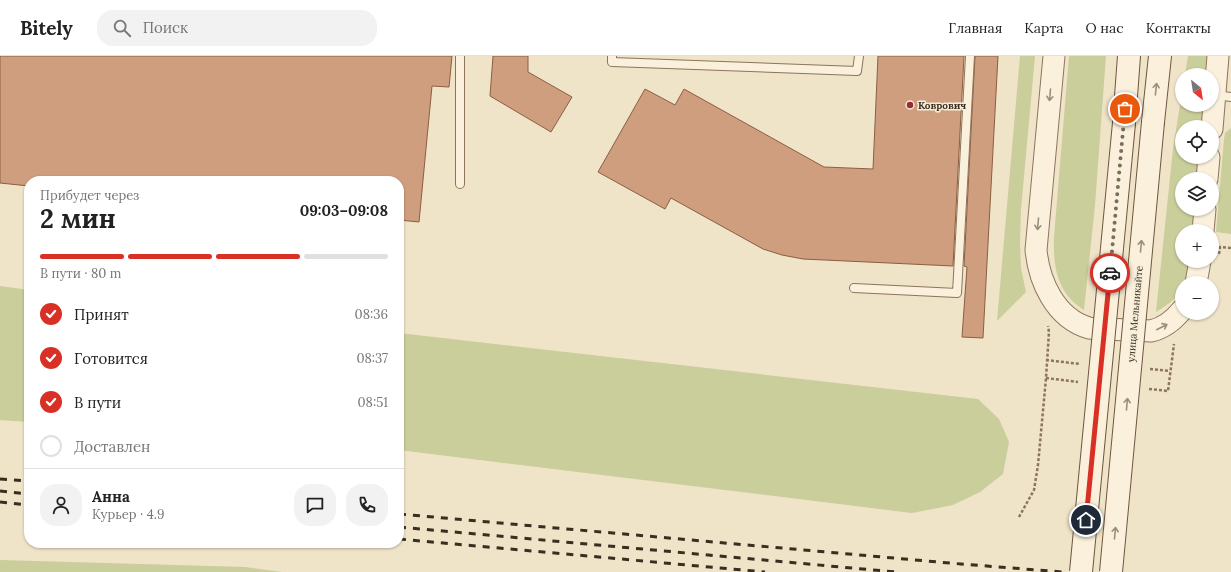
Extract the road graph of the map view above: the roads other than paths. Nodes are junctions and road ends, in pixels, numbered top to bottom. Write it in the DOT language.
graph roads {
  1 [pos="460,56"];
  2 [pos="612,56"];
  3 [pos="859,56"];
  4 [pos="970,56"];
  5 [pos="1054,56"];
  6 [pos="1129,56"];
  7 [pos="1160,56"];
  8 [pos="1218,56"];
  9 [pos="1223,96"];
  10 [pos="1215,120"];
  11 [pos="460,184"];
  12 [pos="854,288"];
  13 [pos="1175,318"];
  14 [pos="1081,572"];
  15 [pos="1111,572"];
  1 -- 11 [label="lane"];
  2 -- 3 [label="lane"];
  4 -- 12 [label="lane"];
  5 -- 13 [label="street, one-way"];
  6 -- 14 [label="main road, bridge"];
  15 -- 7 [label="main road, улица Мельникайте, one-way, bridge"];
  8 -- 9 [label="street"];
  9 -- 10 [label="street"];
}
